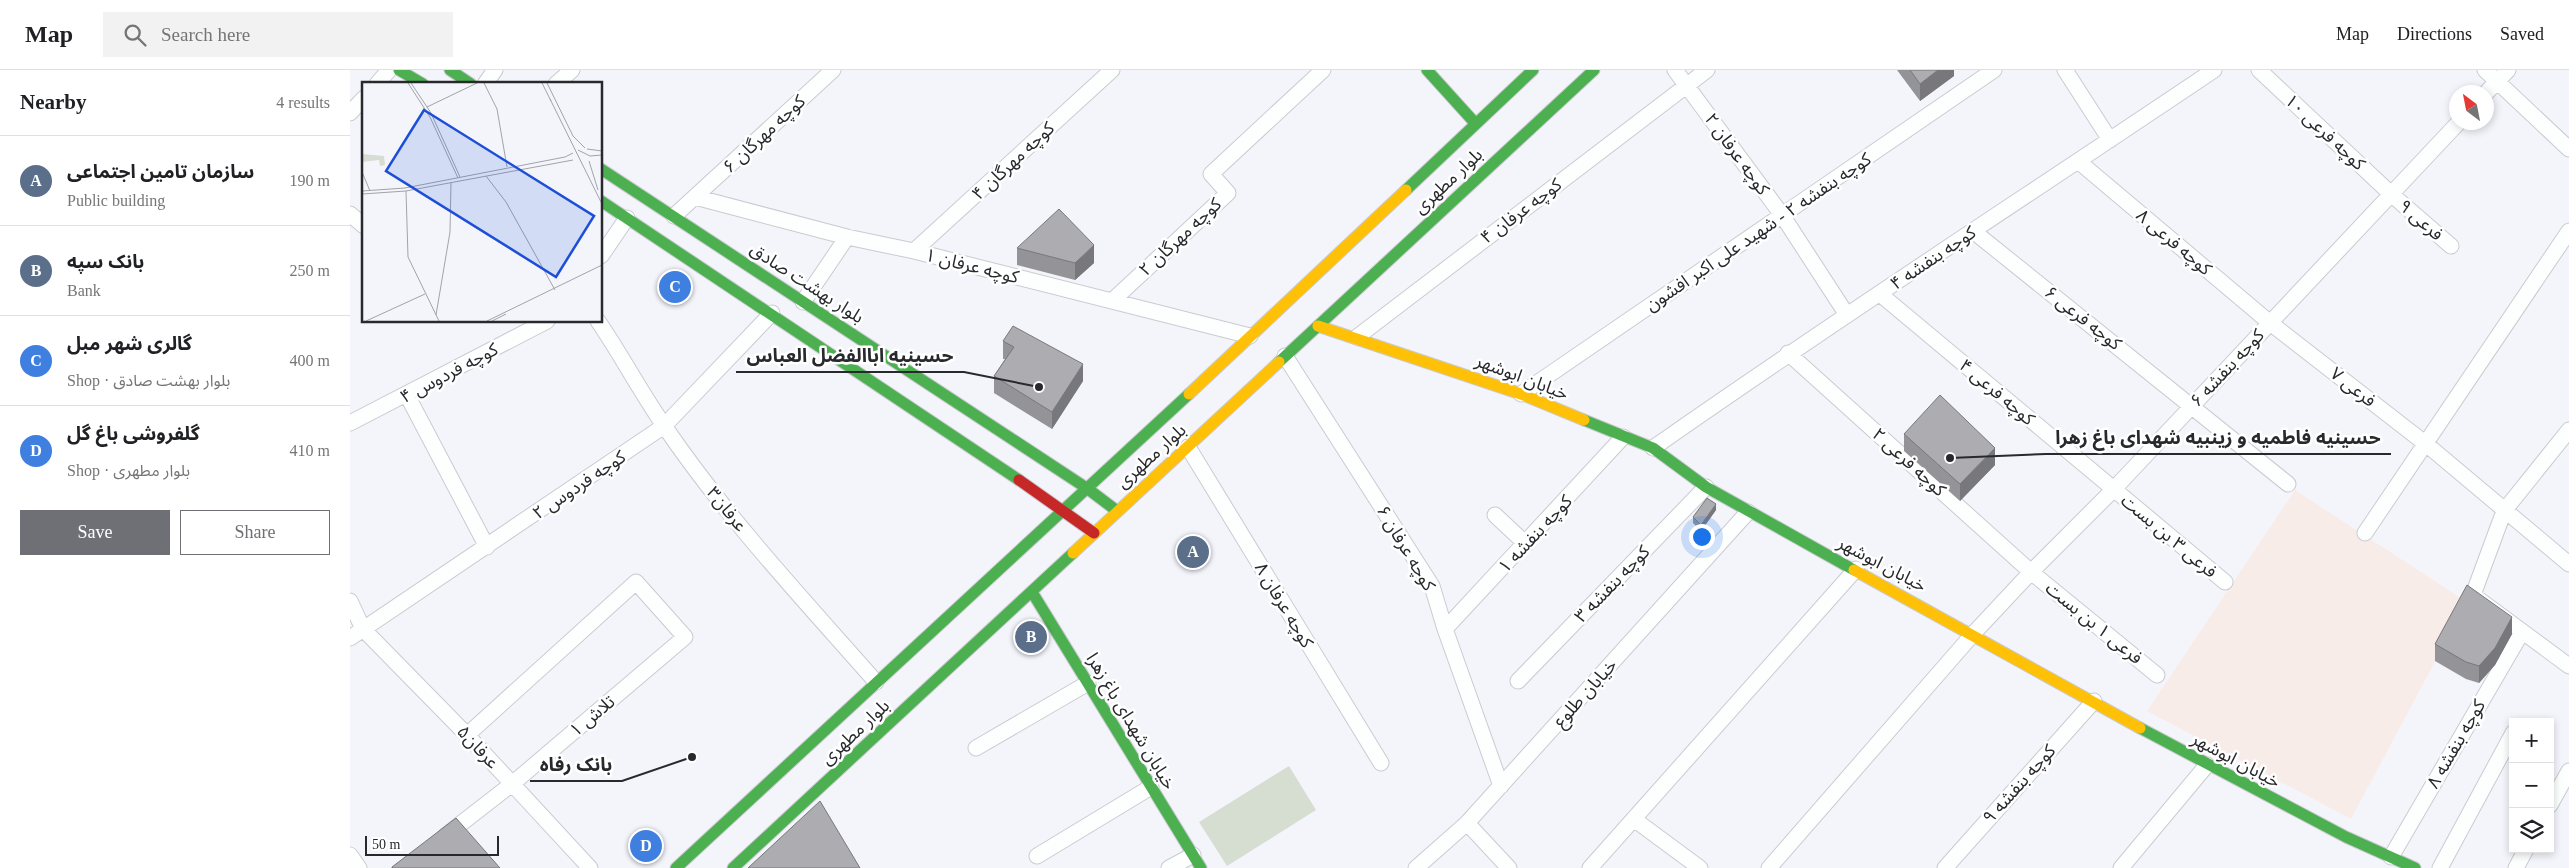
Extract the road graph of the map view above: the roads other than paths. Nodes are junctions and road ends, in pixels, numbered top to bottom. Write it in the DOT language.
graph roads {
  1 [pos="389,70"];
  2 [pos="399,70"];
  3 [pos="450,70"];
  4 [pos="495,70"];
  5 [pos="572,70"];
  6 [pos="833,70"];
  7 [pos="1112,70"];
  8 [pos="1323,70"];
  9 [pos="1427,70"];
  10 [pos="1533,70"];
  11 [pos="1594,70"];
  12 [pos="1675,70"];
  13 [pos="1707,70"];
  14 [pos="1994,70"];
  15 [pos="2066,70"];
  16 [pos="2214,70"];
  17 [pos="2259,70"];
  18 [pos="2485,70"];
  19 [pos="2508,70"];
  20 [pos="379,82"];
  21 [pos="420,82"];
  22 [pos="468,82"];
  23 [pos="486,82"];
  24 [pos="558,82"];
  25 [pos="1686,85"];
  26 [pos="2491,85"];
  27 [pos="2494,85"];
  28 [pos="2494,89"];
  29 [pos="362,100"];
  30 [pos="350,113"];
  31 [pos="1475,123"];
  32 [pos="2451,130"];
  33 [pos="2110,140"];
  34 [pos="2569,149"];
  35 [pos="2078,161"];
  36 [pos="602,170"];
  37 [pos="2392,194"];
  38 [pos="695,197"];
  39 [pos="602,202"];
  40 [pos="350,214"];
  41 [pos="1782,215"];
  42 [pos="674,216"];
  43 [pos="627,218"];
  44 [pos="362,224"];
  45 [pos="1973,231"];
  46 [pos="2569,231"];
  47 [pos="847,237"];
  48 [pos="2451,246"];
  49 [pos="914,251"];
  50 [pos="602,255"];
  51 [pos="1880,294"];
  52 [pos="1112,301"];
  53 [pos="803,302"];
  54 [pos="772,313"];
  55 [pos="1847,316"];
  56 [pos="545,322"];
  57 [pos="599,322"];
  58 [pos="2270,322"];
  59 [pos="1318,326"];
  60 [pos="1250,336"];
  61 [pos="1357,337"];
  62 [pos="1788,353"];
  63 [pos="859,355"];
  64 [pos="1285,356"];
  65 [pos="1521,394"];
  66 [pos="407,395"];
  67 [pos="2192,405"];
  68 [pos="350,423"];
  69 [pos="664,426"];
  70 [pos="2569,430"];
  71 [pos="1623,437"];
  72 [pos="2426,444"];
  73 [pos="1188,446"];
  74 [pos="1653,448"];
  75 [pos="2288,484"];
  76 [pos="1706,487"];
  77 [pos="1088,489"];
  78 [pos="2113,490"];
  79 [pos="1064,510"];
  80 [pos="1117,511"];
  81 [pos="2504,511"];
  82 [pos="1748,512"];
  83 [pos="1495,515"];
  84 [pos="1094,533"];
  85 [pos="2365,533"];
  86 [pos="1526,544"];
  87 [pos="486,548"];
  88 [pos="2569,564"];
  89 [pos="1856,569"];
  90 [pos="2031,572"];
  91 [pos="2225,582"];
  92 [pos="1032,592"];
  93 [pos="350,601"];
  94 [pos="363,629"];
  95 [pos="1445,629"];
  96 [pos="2522,632"];
  97 [pos="1973,634"];
  98 [pos="350,638"];
  99 [pos="2569,666"];
  100 [pos="2157,675"];
  101 [pos="1518,681"];
  102 [pos="876,682"];
  103 [pos="1088,683"];
  104 [pos="2094,701"];
  105 [pos="467,735"];
  106 [pos="2509,740"];
  107 [pos="976,748"];
  108 [pos="1381,763"];
  109 [pos="2207,765"];
  110 [pos="2569,771"];
  111 [pos="512,784"];
  112 [pos="1501,786"];
  113 [pos="1151,787"];
  114 [pos="2554,798"];
  115 [pos="1635,820"];
  116 [pos="1467,823"];
  117 [pos="435,844"];
  118 [pos="2524,853"];
  119 [pos="350,855"];
  120 [pos="1038,856"];
  121 [pos="2391,857"];
  122 [pos="1197,862"];
  123 [pos="2128,866"];
  124 [pos="359,868"];
  125 [pos="590,868"];
  126 [pos="676,868"];
  127 [pos="733,868"];
  128 [pos="1169,868"];
  129 [pos="1416,868"];
  130 [pos="1509,868"];
  131 [pos="1590,868"];
  132 [pos="1700,868"];
  133 [pos="1769,868"];
  134 [pos="1944,868"];
  135 [pos="2415,868"];
  136 [pos="2440,868"];
  137 [pos="2516,868"];
  1 -- 20 [label="street"];
  2 -- 21 [label="street"];
  3 -- 22 [label="street"];
  4 -- 23 [label="street"];
  5 -- 24 [label="street"];
  6 -- 38 [label="street, کوچه مهرگان ۶"];
  7 -- 49 [label="street, کوچه مهرگان ۴"];
  8 -- 52 [label="street, کوچه مهرگان ۲"];
  9 -- 31 [label="street"];
  10 -- 31 [label="street, بلوار مطهری"];
  11 -- 59 [label="street, بلوار مطهری"];
  12 -- 25 [label="street, کوچه عرفان ۲"];
  13 -- 25 [label="street, کوچه عرفان ۴"];
  14 -- 41 [label="street, کوچه بنفشه ۲ - شهید علی اکبر افشون"];
  15 -- 33 [label="street"];
  16 -- 33 [label="street, کوچه بنفشه ۴"];
  17 -- 37 [label="street, کوچه فرعی ۱۰"];
  18 -- 26 [label="street"];
  19 -- 27 [label="street"];
  25 -- 41 [label="street, کوچه عرفان ۲"];
  25 -- 61 [label="street, کوچه عرفان ۴"];
  28 -- 34 [label="street"];
  29 -- 30 [label="street"];
  31 -- 60 [label="street, بلوار مطهری"];
  32 -- 37 [label="street, کوچه بنفشه ۶"];
  33 -- 35 [label="street, کوچه بنفشه ۴"];
  35 -- 45 [label="street, کوچه بنفشه ۴"];
  35 -- 58 [label="street, کوچه فرعی ۸"];
  36 -- 42 [label="street, بلوار بهشت صادق"];
  37 -- 48 [label="street, فرعی ۹"];
  37 -- 58 [label="street, کوچه بنفشه ۶"];
  38 -- 42 [label="street, کوچه مهرگان ۶"];
  38 -- 47 [label="street, کوچه عرفان ۱"];
  39 -- 43 [label="street, بلوار بهشت صادق"];
  40 -- 44 [label="street"];
  41 -- 55 [label="street, کوچه عرفان ۲"];
  41 -- 65 [label="street, کوچه بنفشه ۲ - شهید علی اکبر افشون"];
  42 -- 53 [label="street, بلوار بهشت صادق"];
  43 -- 50 [label="street"];
  43 -- 54 [label="street, بلوار بهشت صادق"];
  45 -- 51 [label="street, کوچه بنفشه ۴"];
  45 -- 67 [label="street, کوچه فرعی ۶"];
  46 -- 72 [label="street"];
  47 -- 49 [label="street, کوچه عرفان ۱"];
  47 -- 53 [label="street"];
  49 -- 52 [label="street, کوچه عرفان ۱"];
  51 -- 55 [label="street, کوچه بنفشه ۴"];
  51 -- 78 [label="street, کوچه فرعی ۴"];
  52 -- 60 [label="street, کوچه عرفان ۱"];
  53 -- 63 [label="street, بلوار بهشت صادق"];
  54 -- 63 [label="street, بلوار بهشت صادق"];
  54 -- 69 [label="street, کوچه فردوس ۲"];
  55 -- 62 [label="street, کوچه بنفشه ۴"];
  56 -- 66 [label="street, کوچه فردوس ۴"];
  57 -- 69 [label="street, عرفان۳"];
  58 -- 67 [label="street, کوچه بنفشه ۶"];
  58 -- 72 [label="street, فرعی ۷"];
  59 -- 61 [label="street, خیابان ابوشهر"];
  59 -- 64 [label="street, بلوار مطهری"];
  60 -- 77 [label="street, بلوار مطهری"];
  61 -- 65 [label="street, خیابان ابوشهر"];
  62 -- 74 [label="street, کوچه بنفشه ۴"];
  62 -- 90 [label="street, کوچه فرعی ۲"];
  63 -- 77 [label="street, بلوار بهشت صادق"];
  63 -- 79 [label="street, بلوار بهشت صادق"];
  64 -- 73 [label="street, بلوار مطهری"];
  64 -- 95 [label="street, کوچه عرفان ۶"];
  65 -- 71 [label="street, خیابان ابوشهر"];
  66 -- 68 [label="street, کوچه فردوس ۴"];
  66 -- 87 [label="street"];
  67 -- 75 [label="street, کوچه فرعی ۶"];
  67 -- 78 [label="street, کوچه بنفشه ۶"];
  69 -- 87 [label="street, کوچه فردوس ۲"];
  69 -- 102 [label="street, عرفان۳"];
  70 -- 81 [label="street"];
  71 -- 74 [label="street, خیابان ابوشهر"];
  71 -- 86 [label="street, کوچه بنفشه ۱"];
  72 -- 81 [label="street, فرعی ۷"];
  72 -- 85 [label="street"];
  73 -- 80 [label="street, بلوار مطهری"];
  73 -- 108 [label="street, کوچه عرفان ۸"];
  74 -- 76 [label="street, خیابان ابوشهر"];
  76 -- 82 [label="street, خیابان ابوشهر"];
  76 -- 101 [label="street, کوچه بنفشه ۳"];
  77 -- 79 [label="street, بلوار مطهری"];
  77 -- 80 [label="street, بلوار بهشت صادق"];
  78 -- 90 [label="street, کوچه بنفشه ۶"];
  78 -- 91 [label="street, فرعی ۳ بن بست"];
  79 -- 84 [label="street, بلوار بهشت صادق"];
  79 -- 102 [label="street, بلوار مطهری"];
  80 -- 84 [label="street, بلوار مطهری"];
  81 -- 88 [label="street, فرعی ۷"];
  81 -- 96 [label="street"];
  82 -- 89 [label="street, خیابان ابوشهر"];
  82 -- 112 [label="street, خیابان طلوع"];
  83 -- 86 [label="street"];
  84 -- 92 [label="street, بلوار مطهری"];
  86 -- 95 [label="street, کوچه بنفشه ۱"];
  87 -- 94 [label="street, کوچه فردوس ۲"];
  89 -- 97 [label="street, خیابان ابوشهر"];
  89 -- 115 [label="street"];
  90 -- 97 [label="street, کوچه بنفشه ۶"];
  90 -- 100 [label="street, فرعی ۱ بن بست"];
  92 -- 103 [label="street, خیابان شهدای باغ‌ زهرا"];
  92 -- 127 [label="street, بلوار مطهری"];
  93 -- 94 [label="street, عرفان۵"];
  94 -- 98 [label="street, کوچه فردوس ۲"];
  94 -- 105 [label="street, عرفان۵"];
  95 -- 112 [label="street, کوچه عرفان ۶"];
  96 -- 99 [label="street"];
  96 -- 121 [label="street, کوچه بنفشه ۸"];
  97 -- 104 [label="street, خیابان ابوشهر"];
  97 -- 133 [label="street, کوچه بنفشه ۶"];
  102 -- 126 [label="street, بلوار مطهری"];
  103 -- 107 [label="street"];
  103 -- 113 [label="street, خیابان شهدای باغ‌ زهرا"];
  104 -- 109 [label="street, خیابان ابوشهر"];
  104 -- 134 [label="street, کوچه بنفشه ۹"];
  105 -- 111 [label="street, عرفان۵"];
  105 -- 111 [label="street, تلاش ۱"];
  106 -- 136 [label="street"];
  109 -- 121 [label="street, خیابان ابوشهر"];
  109 -- 123 [label="street"];
  110 -- 114 [label="street"];
  111 -- 117 [label="street, تلاش ۱"];
  111 -- 125 [label="street, عرفان۵"];
  112 -- 116 [label="street, خیابان طلوع"];
  113 -- 120 [label="street"];
  113 -- 122 [label="street, خیابان شهدای باغ‌ زهرا"];
  115 -- 131 [label="street"];
  115 -- 132 [label="street"];
  116 -- 129 [label="street, خیابان طلوع"];
  116 -- 130 [label="street"];
  118 -- 137 [label="street"];
  119 -- 124 [label="street"];
  121 -- 135 [label="street, خیابان ابوشهر"];
  122 -- 128 [label="street"];
}
